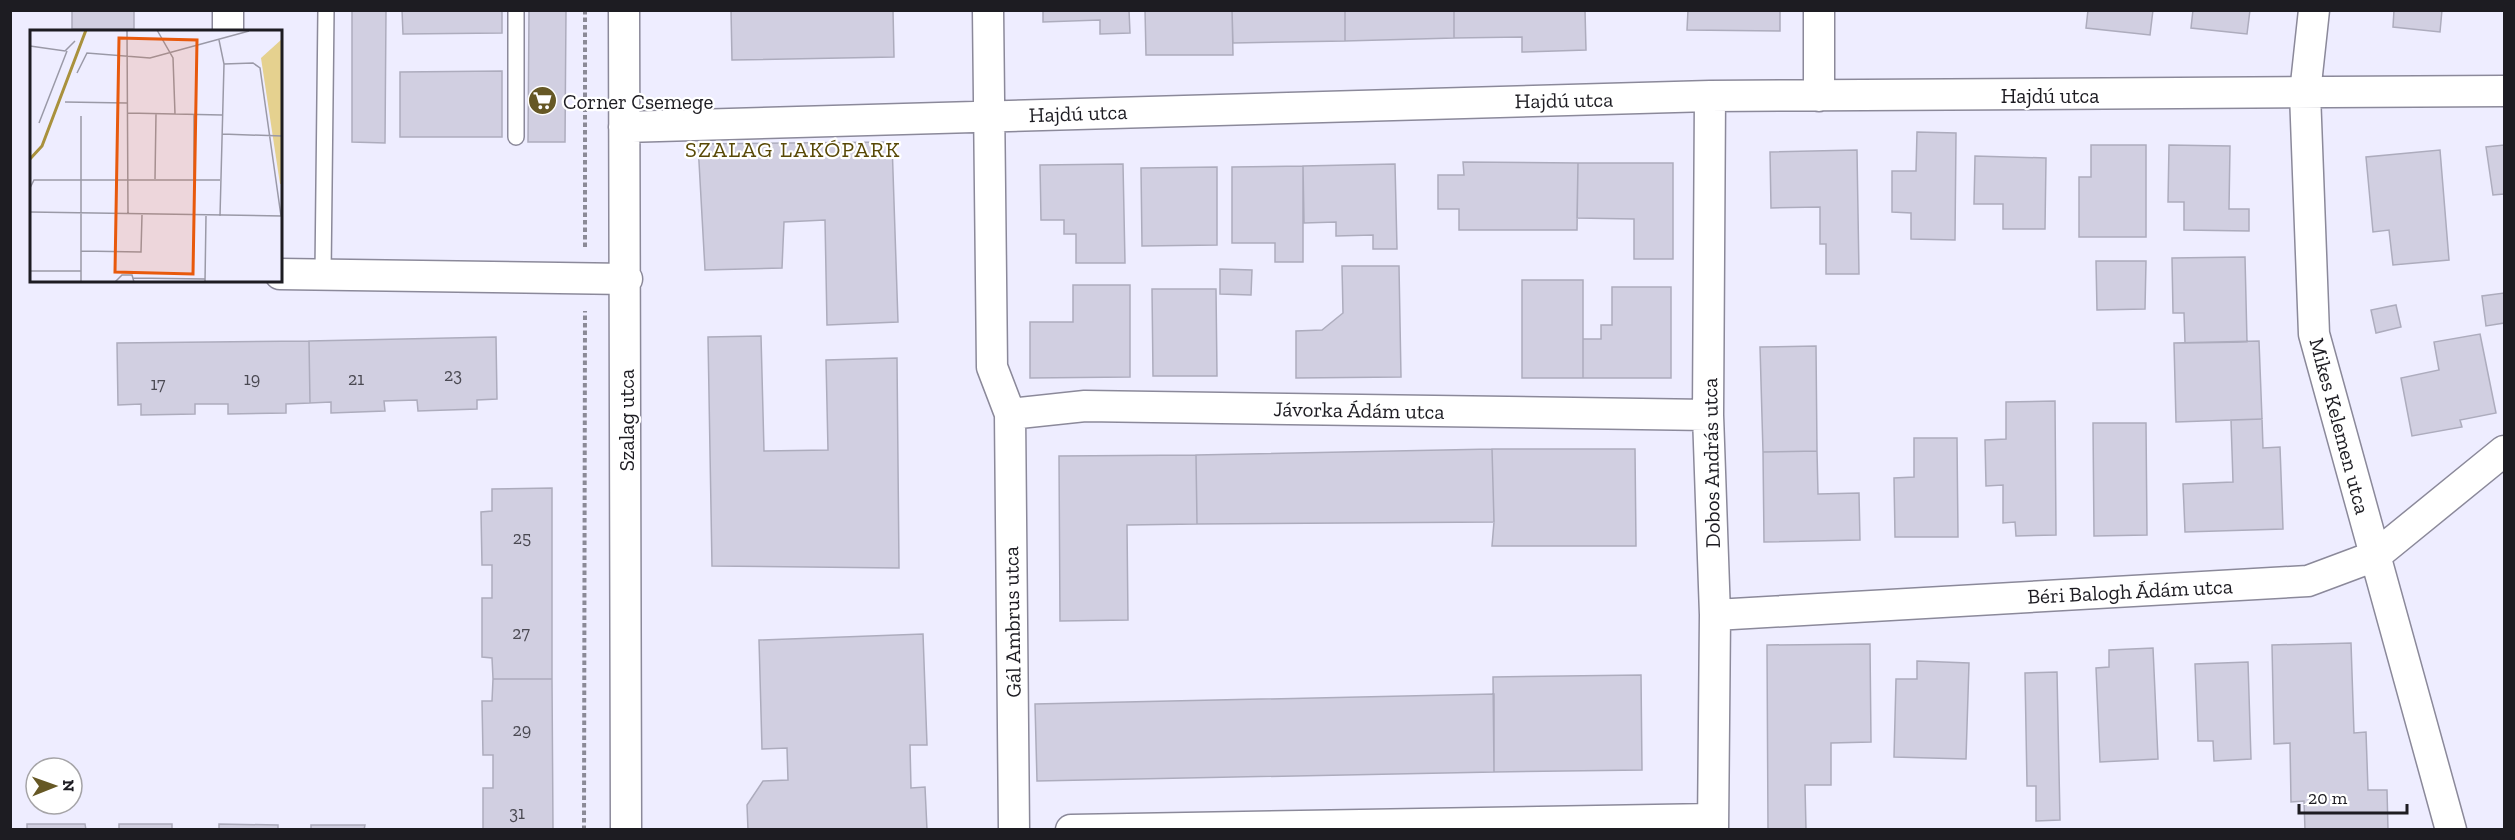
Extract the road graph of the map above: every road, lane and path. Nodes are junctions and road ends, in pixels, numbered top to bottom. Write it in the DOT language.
graph roads {
  1 [pos="228,10"];
  2 [pos="326,10"];
  3 [pos="516,10"];
  4 [pos="585,10"];
  5 [pos="624,10"];
  6 [pos="988,10"];
  7 [pos="1819,10"];
  8 [pos="2314,10"];
  9 [pos="228,30"];
  10 [pos="2505,91"];
  11 [pos="2305,93"];
  12 [pos="1710,96"];
  13 [pos="1819,96"];
  14 [pos="990,116"];
  15 [pos="624,127"];
  16 [pos="516,137"];
  17 [pos="282,274"];
  18 [pos="323,274"];
  19 [pos="585,278"];
  20 [pos="627,279"];
  21 [pos="1010,414"];
  22 [pos="1708,415"];
  23 [pos="2505,452"];
  24 [pos="2375,556"];
  25 [pos="1715,615"];
  26 [pos="1713,824"];
  27 [pos="584,830"];
  28 [pos="626,830"];
  29 [pos="1014,830"];
  30 [pos="1071,830"];
  31 [pos="2451,830"];
  1 -- 9 [label="street"];
  2 -- 18 [label="lane"];
  3 -- 16 [label="lane"];
  4 -- 19 [label="path"];
  5 -- 15 [label="street, Szalag utca"];
  6 -- 14 [label="street"];
  7 -- 13 [label="street"];
  8 -- 11 [label="street, Mikes Kelemen utca"];
  10 -- 11 [label="street, Hajdú utca"];
  11 -- 13 [label="street, Hajdú utca"];
  11 -- 24 [label="street, Mikes Kelemen utca"];
  12 -- 13 [label="street, Hajdú utca"];
  12 -- 14 [label="street, Hajdú utca"];
  12 -- 22 [label="street, Dobos András utca"];
  14 -- 15 [label="street, Hajdú utca"];
  14 -- 21 [label="street"];
  15 -- 20 [label="street, Szalag utca"];
  17 -- 18 [label="street"];
  18 -- 19 [label="street"];
  19 -- 20 [label="street"];
  19 -- 27 [label="path"];
  20 -- 28 [label="street, Szalag utca"];
  21 -- 22 [label="street, Jávorka Ádám utca"];
  21 -- 29 [label="street, Gál Ambrus utca"];
  22 -- 25 [label="street, Dobos András utca"];
  23 -- 24 [label="street, Béri Balogh Ádám utca"];
  24 -- 25 [label="street, Béri Balogh Ádám utca"];
  24 -- 31 [label="street, Mikes Kelemen utca"];
  25 -- 26 [label="street, Dobos András utca"];
  26 -- 30 [label="street"];
}
